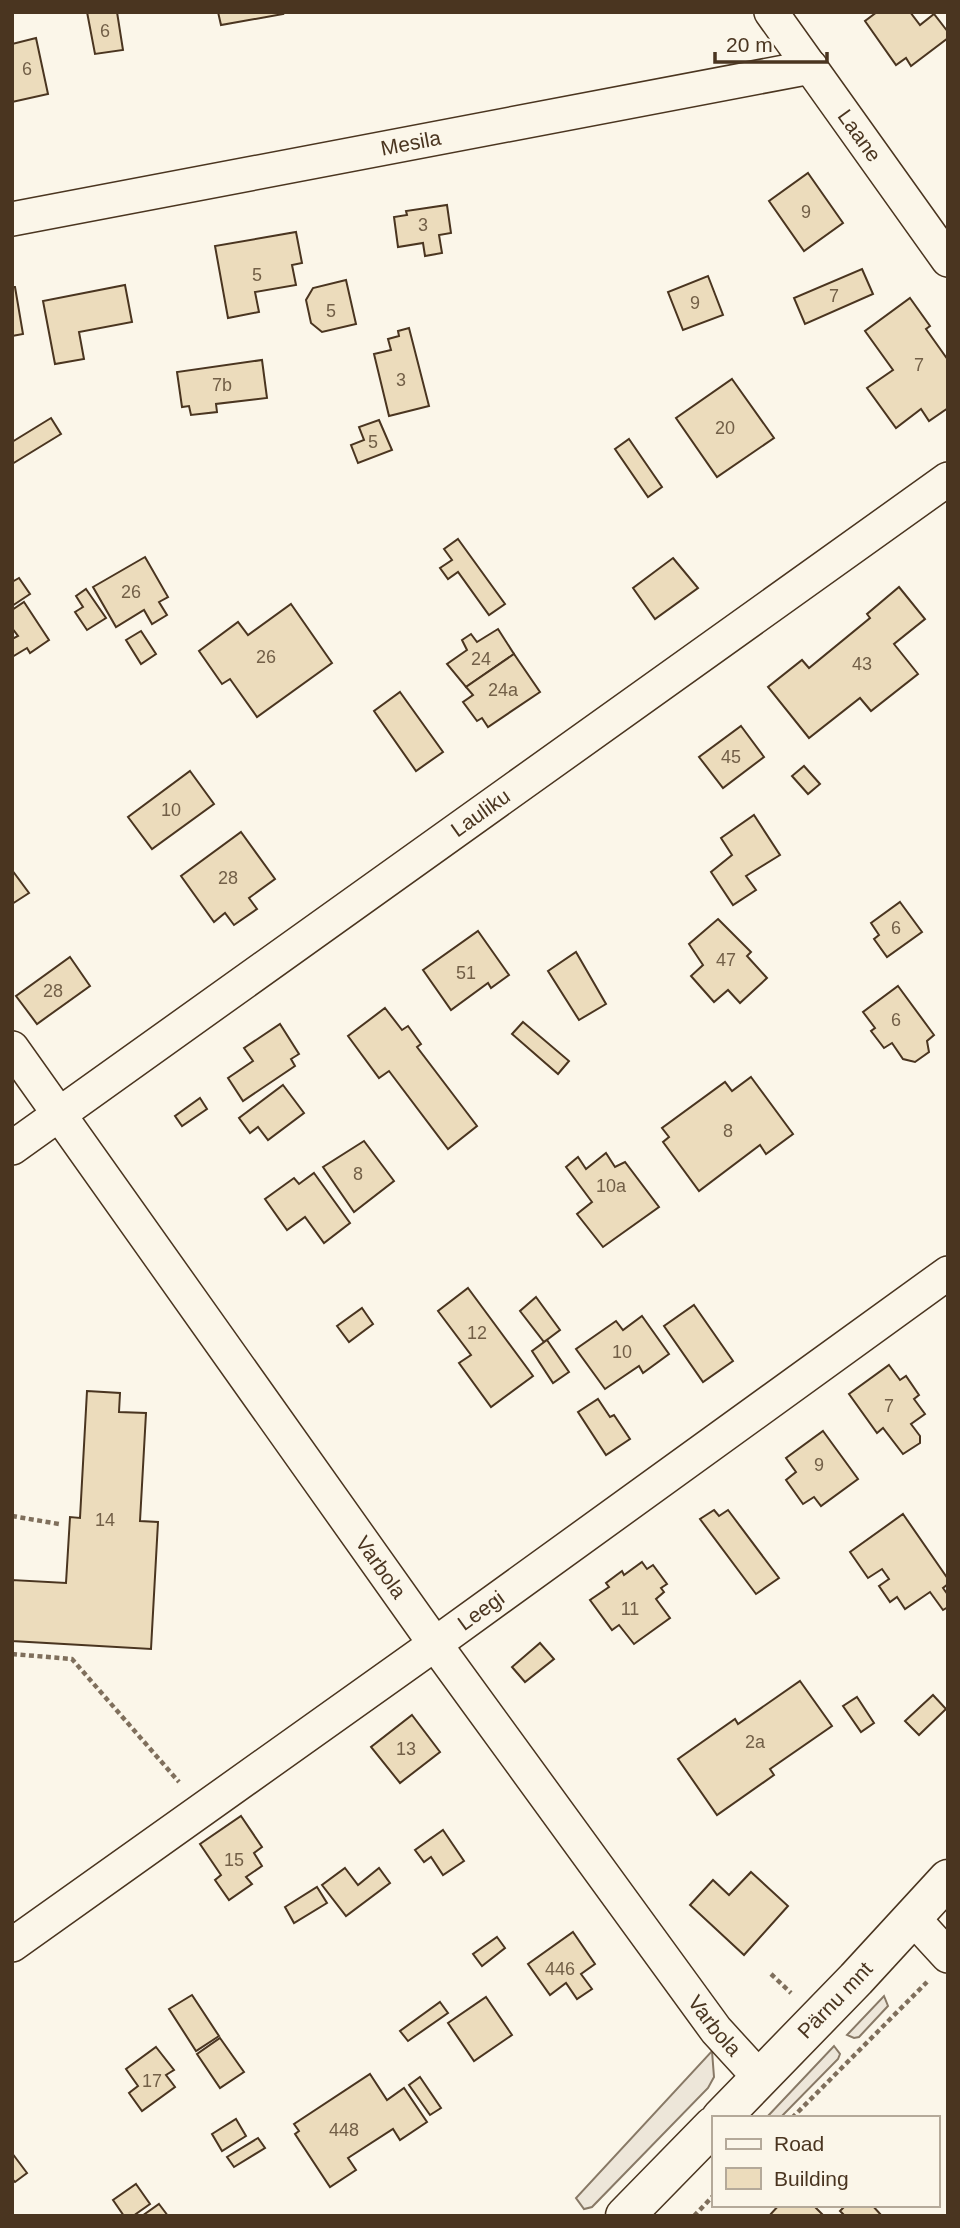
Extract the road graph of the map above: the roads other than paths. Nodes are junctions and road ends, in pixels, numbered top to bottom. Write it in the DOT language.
graph roads {
  1 [pos="771,12"];
  2 [pos="811,67"];
  3 [pos="12,219"];
  4 [pos="948,260"];
  5 [pos="948,479"];
  6 [pos="12,1048"];
  7 [pos="60,1115"];
  8 [pos="12,1148"];
  9 [pos="948,1273"];
  10 [pos="435,1644"];
  11 [pos="948,1880"];
  12 [pos="913,1918"];
  13 [pos="12,1945"];
  14 [pos="939,1968"];
  15 [pos="760,2078"];
  16 [pos="723,2116"];
  17 [pos="712,2127"];
  18 [pos="625,2216"];
  1 -- 2 [label="street, Laane"];
  2 -- 3 [label="street, Mesila"];
  2 -- 4 [label="street, Laane"];
  5 -- 7 [label="street, Lauliku"];
  6 -- 7 [label="street, Varbola"];
  7 -- 8 [label="street, Lauliku"];
  7 -- 10 [label="street, Varbola"];
  9 -- 10 [label="street, Leegi"];
  10 -- 13 [label="street, Leegi"];
  10 -- 15 [label="street, Varbola"];
  11 -- 12 [label="main road, Pärnu mnt"];
  12 -- 14 [label="street"];
  12 -- 15 [label="main road, Pärnu mnt"];
  15 -- 16 [label="main road, Pärnu mnt"];
  17 -- 18 [label="main road"];
}
